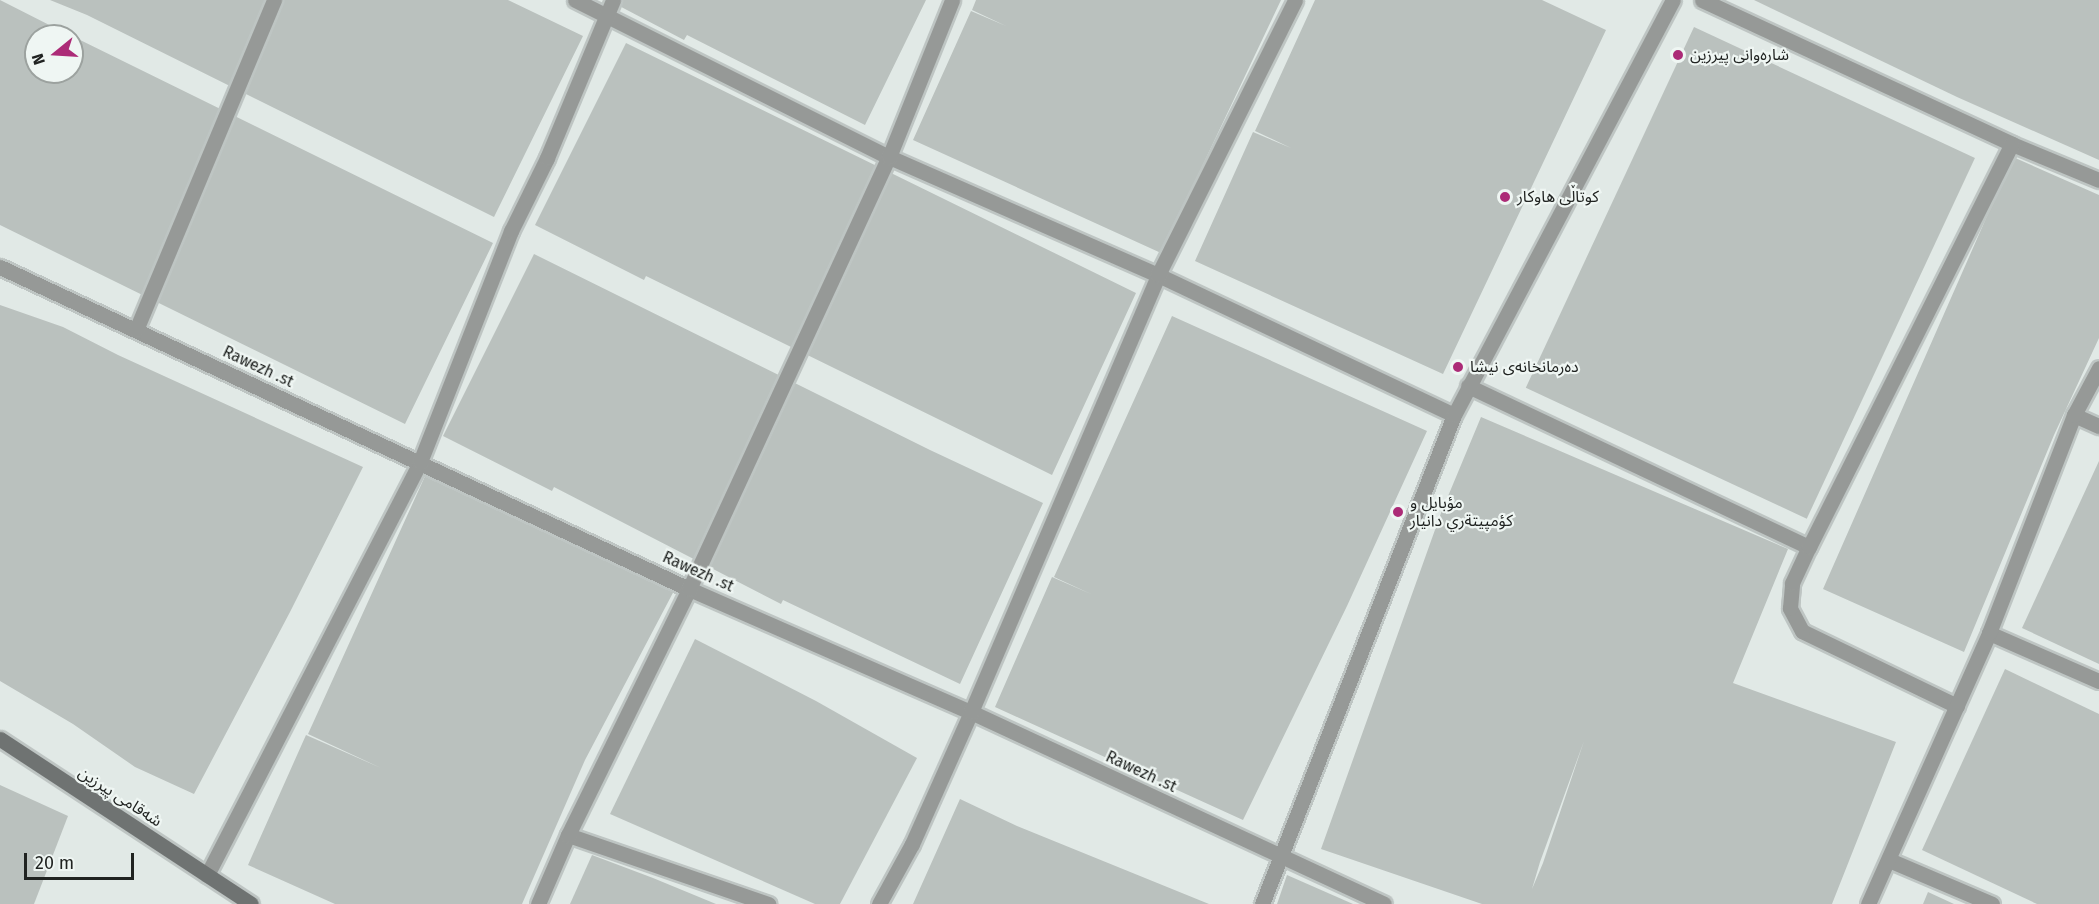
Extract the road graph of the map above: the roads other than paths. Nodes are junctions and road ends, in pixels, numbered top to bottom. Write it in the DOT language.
graph roads {
  1 [pos="274,0"];
  2 [pos="575,0"];
  3 [pos="613,0"];
  4 [pos="952,0"];
  5 [pos="1295,0"];
  6 [pos="1673,0"];
  7 [pos="1702,0"];
  8 [pos="606,15"];
  9 [pos="2012,144"];
  10 [pos="889,157"];
  11 [pos="2099,180"];
  12 [pos="0,267"];
  13 [pos="1158,275"];
  14 [pos="136,330"];
  15 [pos="2099,368"];
  16 [pos="1468,386"];
  17 [pos="1454,415"];
  18 [pos="2074,415"];
  19 [pos="2099,426"];
  20 [pos="420,462"];
  21 [pos="1809,547"];
  22 [pos="689,588"];
  23 [pos="1989,633"];
  24 [pos="2099,681"];
  25 [pos="1957,706"];
  26 [pos="971,712"];
  27 [pos="0,740"];
  28 [pos="568,835"];
  29 [pos="1280,858"];
  30 [pos="1890,860"];
  31 [pos="207,875"];
  32 [pos="251,904"];
  33 [pos="538,904"];
  34 [pos="768,904"];
  35 [pos="879,904"];
  36 [pos="1262,904"];
  37 [pos="1384,904"];
  38 [pos="1868,904"];
  39 [pos="1992,904"];
  1 -- 14 [label="street"];
  2 -- 8 [label="street"];
  3 -- 8 [label="street"];
  4 -- 10 [label="street"];
  5 -- 13 [label="street"];
  6 -- 16 [label="street"];
  7 -- 9 [label="street"];
  8 -- 10 [label="street"];
  8 -- 20 [label="street"];
  9 -- 11 [label="street"];
  9 -- 21 [label="street"];
  10 -- 13 [label="street"];
  10 -- 22 [label="street"];
  12 -- 14 [label="street, Rawezh .st"];
  13 -- 17 [label="street"];
  13 -- 26 [label="street"];
  14 -- 20 [label="street, Rawezh .st"];
  15 -- 18 [label="street"];
  16 -- 17 [label="street"];
  16 -- 21 [label="street"];
  17 -- 29 [label="street"];
  18 -- 19 [label="street"];
  18 -- 23 [label="street"];
  20 -- 22 [label="street, Rawezh .st"];
  20 -- 31 [label="street"];
  21 -- 25 [label="street"];
  22 -- 26 [label="street, Rawezh .st"];
  22 -- 28 [label="street"];
  23 -- 24 [label="street"];
  23 -- 25 [label="street"];
  25 -- 30 [label="street"];
  26 -- 29 [label="street, Rawezh .st"];
  26 -- 35 [label="street"];
  27 -- 31 [label="street, شەقامی پیرزین"];
  28 -- 33 [label="street"];
  28 -- 34 [label="street"];
  29 -- 36 [label="street"];
  29 -- 37 [label="street, Rawezh .st"];
  30 -- 38 [label="street"];
  30 -- 39 [label="street"];
  31 -- 32 [label="street, شەقامی پیرزین"];
}
